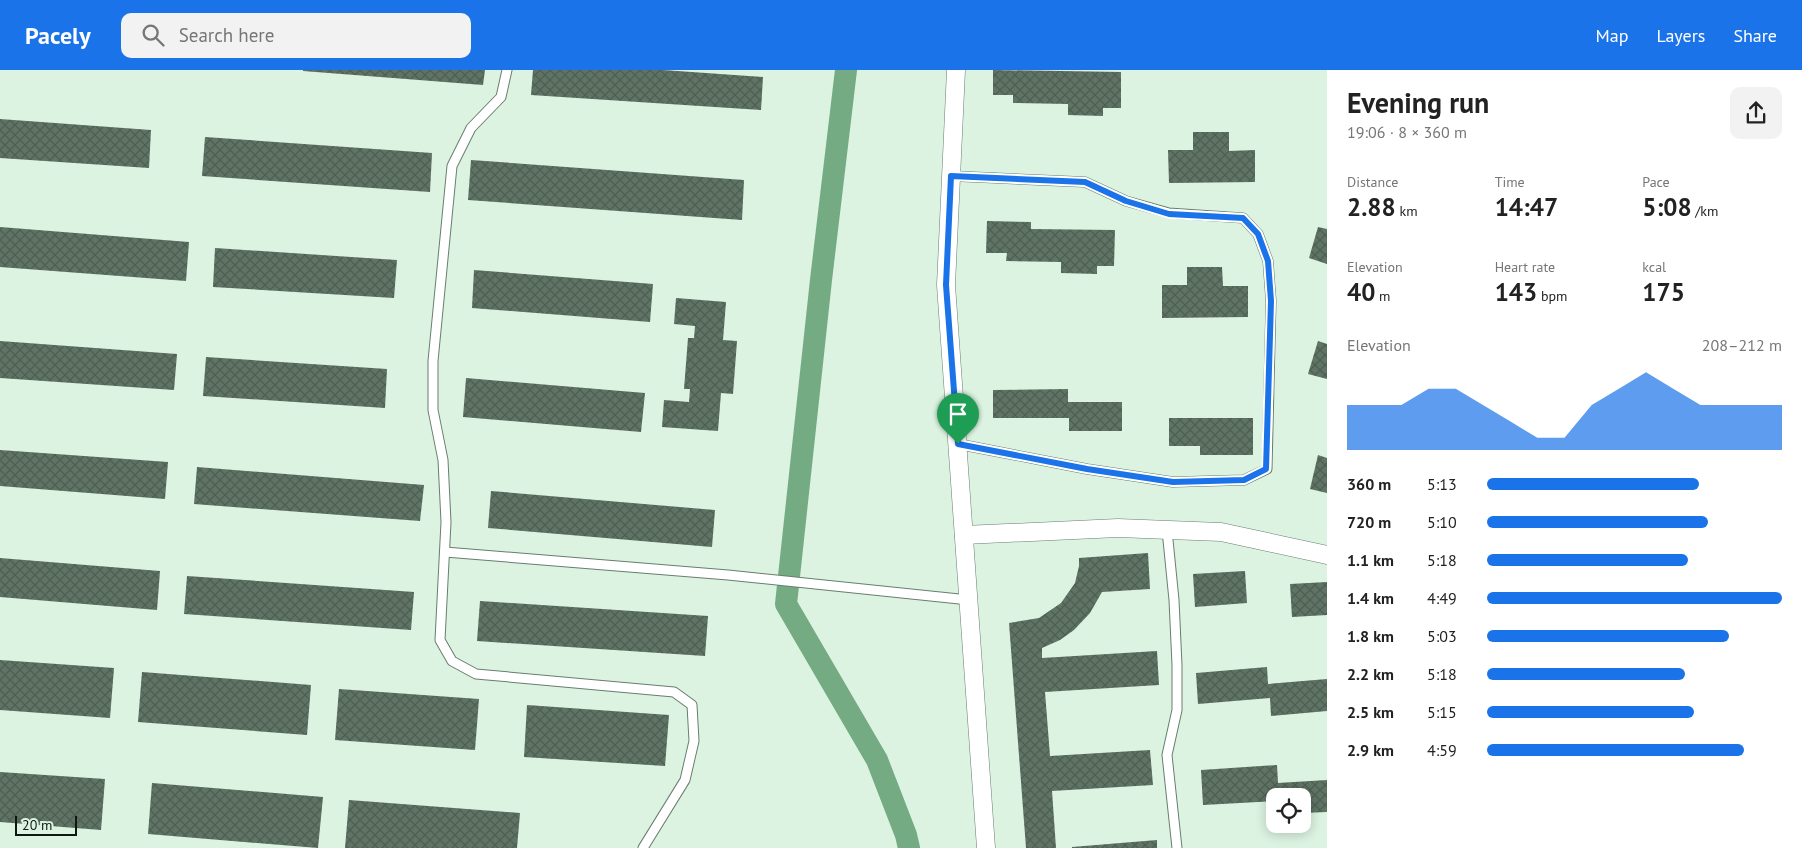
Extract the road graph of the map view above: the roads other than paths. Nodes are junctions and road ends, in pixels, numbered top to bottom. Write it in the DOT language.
graph roads {
  1 [pos="507,70"];
  2 [pos="956,70"];
  3 [pos="951,176"];
  4 [pos="958,444"];
  5 [pos="1167,530"];
  6 [pos="964,535"];
  7 [pos="445,552"];
  8 [pos="1327,555"];
  9 [pos="969,600"];
  10 [pos="643,848"];
  11 [pos="986,848"];
  12 [pos="1177,848"];
  1 -- 7 [label="lane"];
  2 -- 3 [label="street"];
  3 -- 4 [label="street"];
  3 -- 4 [label="lane"];
  4 -- 6 [label="street"];
  5 -- 6 [label="street"];
  5 -- 8 [label="street"];
  5 -- 12 [label="lane"];
  6 -- 9 [label="street"];
  7 -- 9 [label="lane"];
  7 -- 10 [label="lane"];
  9 -- 11 [label="street"];
}
